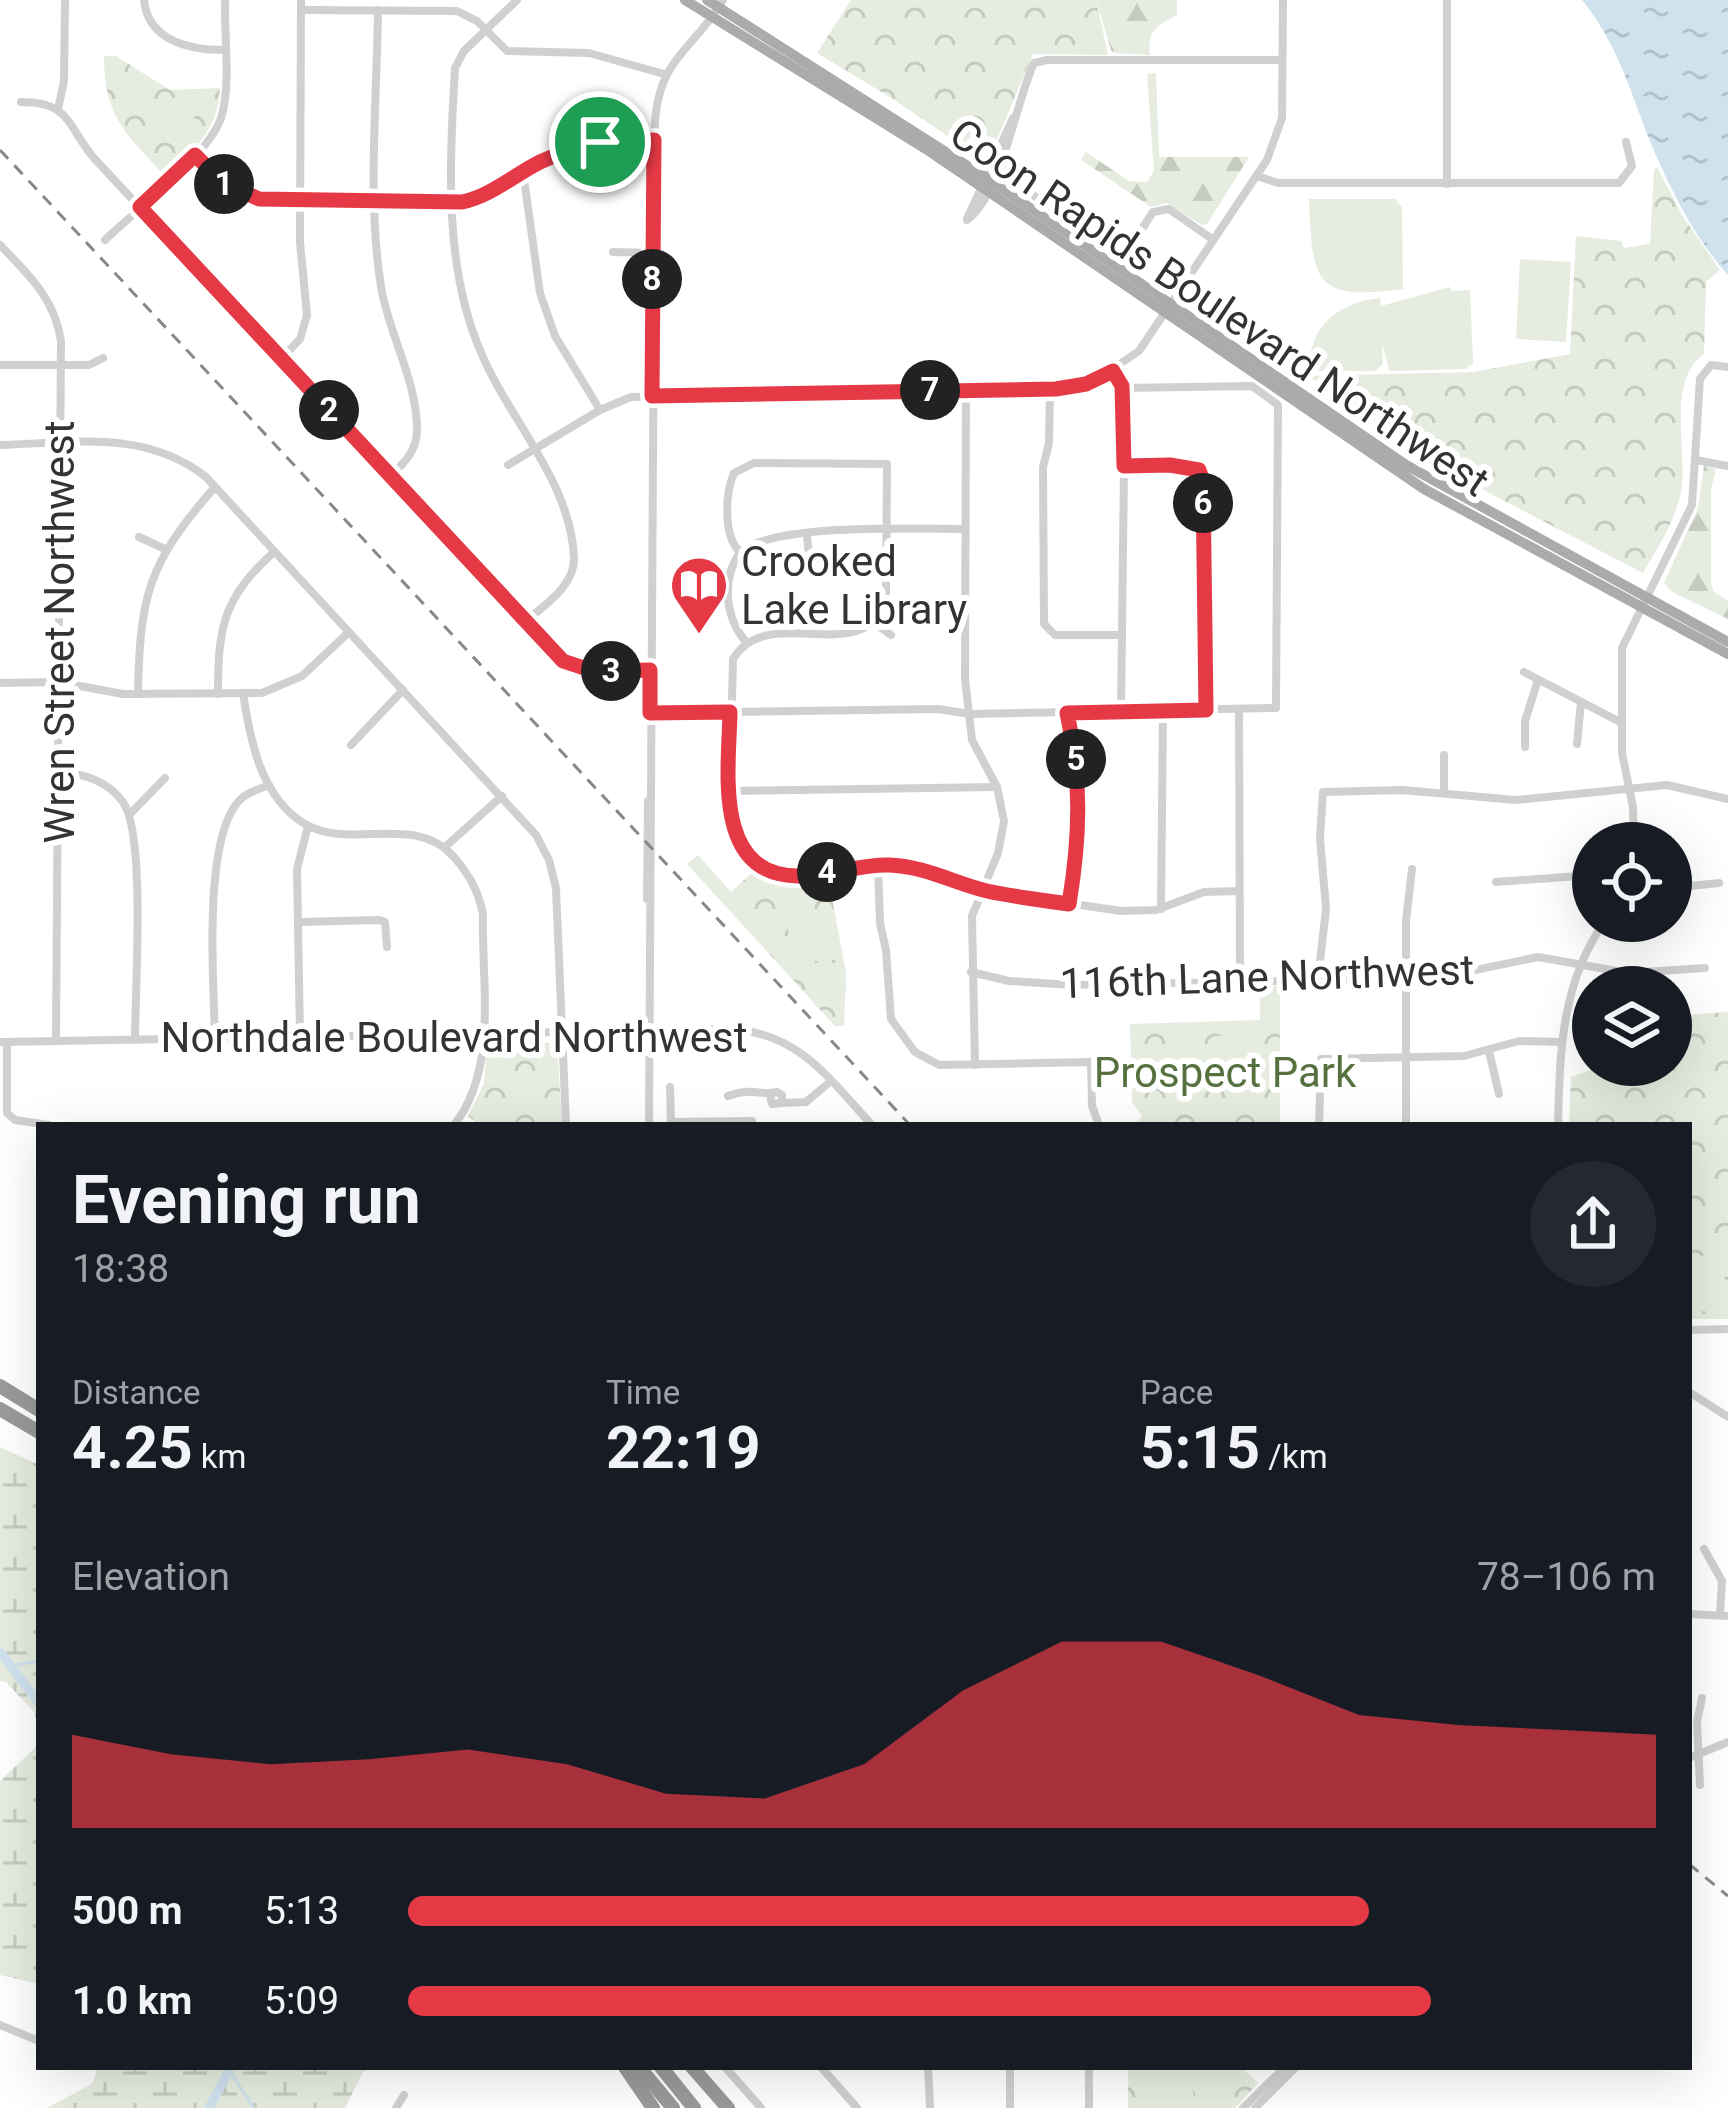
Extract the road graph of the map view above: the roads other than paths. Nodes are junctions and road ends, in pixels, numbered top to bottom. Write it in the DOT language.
graph roads {
  1 [pos="65,0"];
  2 [pos="144,0"];
  3 [pos="225,0"];
  4 [pos="518,0"];
  5 [pos="685,0"];
  6 [pos="706,0"];
  7 [pos="1283,0"];
  8 [pos="1447,0"];
  9 [pos="301,5"];
  10 [pos="718,8"];
  11 [pos="378,10"];
  12 [pos="487,30"];
  13 [pos="224,50"];
  14 [pos="1282,60"];
  15 [pos="664,74"];
  16 [pos="21,102"];
  17 [pos="58,109"];
  18 [pos="654,140"];
  19 [pos="1626,142"];
  20 [pos="195,155"];
  21 [pos="996,162"];
  22 [pos="523,172"];
  23 [pos="1256,176"];
  24 [pos="1447,184"];
  25 [pos="987,185"];
  26 [pos="300,201"];
  27 [pos="376,202"];
  28 [pos="454,202"];
  29 [pos="140,207"];
  30 [pos="105,240"];
  31 [pos="1212,240"];
  32 [pos="0,244"];
  33 [pos="613,252"];
  34 [pos="652,253"];
  35 [pos="1125,255"];
  36 [pos="1129,276"];
  37 [pos="1167,309"];
  38 [pos="104,358"];
  39 [pos="281,359"];
  40 [pos="0,365"];
  41 [pos="61,365"];
  42 [pos="1726,366"];
  43 [pos="1113,371"];
  44 [pos="1122,388"];
  45 [pos="1050,389"];
  46 [pos="966,390"];
  47 [pos="652,396"];
  48 [pos="600,410"];
  49 [pos="60,443"];
  50 [pos="0,445"];
  51 [pos="535,449"];
  52 [pos="1696,460"];
  53 [pos="508,465"];
  54 [pos="1124,466"];
  55 [pos="1728,466"];
  56 [pos="391,476"];
  57 [pos="214,487"];
  58 [pos="964,529"];
  59 [pos="887,530"];
  60 [pos="807,535"];
  61 [pos="139,537"];
  62 [pos="165,550"];
  63 [pos="274,552"];
  64 [pos="740,552"];
  65 [pos="809,557"];
  66 [pos="1642,602"];
  67 [pos="525,622"];
  68 [pos="873,622"];
  69 [pos="349,632"];
  70 [pos="891,635"];
  71 [pos="1122,635"];
  72 [pos="1728,641"];
  73 [pos="746,642"];
  74 [pos="1728,654"];
  75 [pos="650,670"];
  76 [pos="1524,672"];
  77 [pos="1538,680"];
  78 [pos="0,682"];
  79 [pos="58,682"];
  80 [pos="403,690"];
  81 [pos="243,693"];
  82 [pos="138,694"];
  83 [pos="218,694"];
  84 [pos="1581,702"];
  85 [pos="1206,710"];
  86 [pos="1239,710"];
  87 [pos="1121,711"];
  88 [pos="1162,711"];
  89 [pos="730,712"];
  90 [pos="650,713"];
  91 [pos="1067,713"];
  92 [pos="970,714"];
  93 [pos="1622,723"];
  94 [pos="1577,744"];
  95 [pos="351,745"];
  96 [pos="1525,747"];
  97 [pos="1444,755"];
  98 [pos="58,771"];
  99 [pos="165,778"];
  100 [pos="269,785"];
  101 [pos="997,787"];
  102 [pos="1630,789"];
  103 [pos="729,791"];
  104 [pos="1444,792"];
  105 [pos="502,796"];
  106 [pos="1728,800"];
  107 [pos="130,814"];
  108 [pos="1632,822"];
  109 [pos="308,826"];
  110 [pos="445,848"];
  111 [pos="878,865"];
  112 [pos="1412,868"];
  113 [pos="1572,877"];
  114 [pos="1496,882"];
  115 [pos="1718,883"];
  116 [pos="1692,886"];
  117 [pos="981,889"];
  118 [pos="1239,891"];
  119 [pos="1069,904"];
  120 [pos="1161,909"];
  121 [pos="298,922"];
  122 [pos="1593,942"];
  123 [pos="387,947"];
  124 [pos="1580,964"];
  125 [pos="1706,968"];
  126 [pos="971,972"];
  127 [pos="1405,978"];
  128 [pos="1318,979"];
  129 [pos="1240,982"];
  130 [pos="648,1031"];
  131 [pos="483,1034"];
  132 [pos="562,1034"];
  133 [pos="300,1037"];
  134 [pos="215,1039"];
  135 [pos="135,1040"];
  136 [pos="56,1041"];
  137 [pos="3,1042"];
  138 [pos="1561,1042"];
  139 [pos="1489,1051"];
  140 [pos="1405,1057"];
  141 [pos="975,1065"];
  142 [pos="831,1081"];
  143 [pos="670,1087"];
  144 [pos="1499,1094"];
  145 [pos="728,1096"];
  146 [pos="752,1121"];
  147 [pos="36,1122"];
  148 [pos="456,1122"];
  149 [pos="566,1122"];
  150 [pos="649,1122"];
  151 [pos="671,1122"];
  152 [pos="725,1122"];
  153 [pos="869,1122"];
  154 [pos="1098,1122"];
  155 [pos="1319,1122"];
  156 [pos="1406,1122"];
  157 [pos="1558,1122"];
  158 [pos="1728,1329"];
  159 [pos="1692,1330"];
  160 [pos="0,1386"];
  161 [pos="1692,1394"];
  162 [pos="36,1408"];
  163 [pos="0,1409"];
  164 [pos="1728,1417"];
  165 [pos="36,1430"];
  166 [pos="1703,1550"];
  167 [pos="1692,1614"];
  168 [pos="1724,1615"];
  169 [pos="1702,1698"];
  170 [pos="1728,1742"];
  171 [pos="1695,1756"];
  172 [pos="1700,1785"];
  173 [pos="0,2025"];
  174 [pos="36,2040"];
  175 [pos="627,2070"];
  176 [pos="642,2070"];
  177 [pos="664,2070"];
  178 [pos="690,2070"];
  179 [pos="691,2070"];
  180 [pos="728,2070"];
  181 [pos="824,2070"];
  182 [pos="928,2070"];
  183 [pos="1010,2070"];
  184 [pos="1089,2070"];
  185 [pos="1282,2070"];
  186 [pos="1293,2070"];
  187 [pos="404,2096"];
  188 [pos="395,2108"];
  189 [pos="652,2108"];
  190 [pos="673,2108"];
  191 [pos="694,2108"];
  192 [pos="718,2108"];
  193 [pos="728,2108"];
  194 [pos="761,2108"];
  195 [pos="857,2108"];
  196 [pos="930,2108"];
  197 [pos="1010,2108"];
  198 [pos="1089,2108"];
  199 [pos="1244,2108"];
  200 [pos="1255,2108"];
  1 -- 17 [label="street"];
  2 -- 13 [label="street"];
  3 -- 13 [label="street"];
  4 -- 12 [label="street"];
  5 -- 10 [label="main road, Coon Rapids Boulevard Northwest"];
  6 -- 10 [label="main road, Coon Rapids Boulevard Northwest"];
  7 -- 14 [label="street"];
  8 -- 24 [label="street"];
  9 -- 11 [label="street"];
  9 -- 26 [label="street"];
  10 -- 15 [label="street"];
  10 -- 25 [label="main road, Coon Rapids Boulevard Northwest"];
  11 -- 12 [label="street"];
  11 -- 27 [label="street"];
  12 -- 15 [label="street"];
  12 -- 28 [label="street"];
  13 -- 20 [label="street"];
  14 -- 21 [label="street"];
  14 -- 23 [label="street"];
  15 -- 18 [label="street"];
  16 -- 17 [label="street"];
  17 -- 29 [label="street"];
  18 -- 22 [label="street"];
  18 -- 34 [label="street"];
  19 -- 24 [label="street"];
  20 -- 26 [label="street"];
  20 -- 29 [label="street"];
  21 -- 25 [label="street"];
  21 -- 35 [label="street"];
  22 -- 28 [label="street"];
  22 -- 48 [label="street"];
  23 -- 24 [label="street"];
  23 -- 31 [label="street"];
  25 -- 36 [label="main road, Coon Rapids Boulevard Northwest"];
  25 -- 37 [label="main road, Coon Rapids Boulevard Northwest"];
  26 -- 27 [label="street"];
  26 -- 39 [label="street"];
  27 -- 28 [label="street"];
  27 -- 56 [label="street"];
  28 -- 51 [label="street"];
  29 -- 30 [label="street"];
  29 -- 39 [label="street"];
  31 -- 35 [label="street"];
  31 -- 37 [label="street"];
  32 -- 41 [label="street, Wren Street Northwest"];
  33 -- 34 [label="street"];
  34 -- 47 [label="street"];
  35 -- 36 [label="main road"];
  36 -- 37 [label="main road, Coon Rapids Boulevard Northwest"];
  37 -- 43 [label="street"];
  37 -- 66 [label="main road, Coon Rapids Boulevard Northwest"];
  38 -- 41 [label="street"];
  39 -- 56 [label="street"];
  40 -- 41 [label="street"];
  41 -- 49 [label="street, Wren Street Northwest"];
  42 -- 52 [label="street"];
  43 -- 44 [label="street"];
  43 -- 45 [label="street"];
  44 -- 54 [label="street"];
  44 -- 86 [label="street"];
  45 -- 46 [label="street"];
  45 -- 71 [label="street"];
  46 -- 47 [label="street"];
  46 -- 58 [label="street"];
  47 -- 48 [label="street"];
  47 -- 75 [label="street"];
  48 -- 51 [label="street"];
  49 -- 50 [label="street"];
  49 -- 57 [label="street"];
  49 -- 79 [label="street, Wren Street Northwest"];
  51 -- 53 [label="street"];
  51 -- 67 [label="street"];
  52 -- 55 [label="street"];
  52 -- 66 [label="street"];
  54 -- 71 [label="street"];
  54 -- 85 [label="street"];
  56 -- 67 [label="street"];
  57 -- 62 [label="street"];
  57 -- 63 [label="street"];
  58 -- 59 [label="street"];
  58 -- 92 [label="street"];
  59 -- 60 [label="street"];
  59 -- 64 [label="street"];
  59 -- 68 [label="street"];
  60 -- 64 [label="street"];
  60 -- 65 [label="street"];
  61 -- 62 [label="street"];
  62 -- 82 [label="street"];
  63 -- 69 [label="street"];
  63 -- 83 [label="street"];
  64 -- 73 [label="street"];
  66 -- 72 [label="main road, Coon Rapids Boulevard Northwest"];
  66 -- 74 [label="main road, Coon Rapids Boulevard Northwest"];
  66 -- 93 [label="street"];
  67 -- 75 [label="street"];
  68 -- 70 [label="street"];
  68 -- 73 [label="street"];
  69 -- 80 [label="street"];
  69 -- 81 [label="street"];
  71 -- 87 [label="street"];
  73 -- 89 [label="street"];
  75 -- 90 [label="street"];
  76 -- 77 [label="street"];
  77 -- 84 [label="street"];
  77 -- 96 [label="street"];
  78 -- 79 [label="street"];
  79 -- 82 [label="street"];
  79 -- 98 [label="street, Wren Street Northwest"];
  80 -- 95 [label="street"];
  80 -- 105 [label="street"];
  81 -- 83 [label="street"];
  81 -- 100 [label="street"];
  82 -- 83 [label="street"];
  84 -- 93 [label="street"];
  84 -- 94 [label="street"];
  85 -- 86 [label="street"];
  85 -- 88 [label="street"];
  86 -- 118 [label="street"];
  87 -- 88 [label="street"];
  87 -- 91 [label="street"];
  88 -- 120 [label="street"];
  89 -- 90 [label="street"];
  89 -- 92 [label="street"];
  89 -- 103 [label="street"];
  90 -- 130 [label="street"];
  91 -- 92 [label="street"];
  91 -- 119 [label="street"];
  92 -- 101 [label="street"];
  93 -- 102 [label="street"];
  97 -- 104 [label="street"];
  98 -- 107 [label="street"];
  98 -- 136 [label="street, Wren Street Northwest"];
  99 -- 107 [label="street"];
  100 -- 109 [label="street"];
  100 -- 134 [label="street"];
  101 -- 103 [label="street"];
  101 -- 117 [label="street"];
  102 -- 104 [label="street"];
  102 -- 106 [label="street"];
  102 -- 108 [label="street"];
  103 -- 111 [label="street"];
  104 -- 128 [label="street"];
  105 -- 110 [label="street"];
  105 -- 132 [label="street"];
  107 -- 135 [label="street"];
  109 -- 110 [label="street"];
  109 -- 121 [label="street"];
  110 -- 131 [label="street"];
  111 -- 117 [label="street"];
  111 -- 141 [label="street"];
  112 -- 127 [label="street"];
  113 -- 114 [label="street"];
  115 -- 116 [label="street"];
  117 -- 119 [label="street"];
  117 -- 126 [label="street"];
  118 -- 120 [label="street"];
  118 -- 129 [label="street"];
  119 -- 120 [label="street"];
  121 -- 123 [label="street"];
  121 -- 133 [label="street"];
  122 -- 124 [label="street"];
  124 -- 125 [label="street, 116th Lane Northwest"];
  124 -- 127 [label="street, 116th Lane Northwest"];
  124 -- 138 [label="street"];
  126 -- 129 [label="street, 116th Lane Northwest"];
  126 -- 141 [label="street"];
  127 -- 128 [label="street, 116th Lane Northwest"];
  127 -- 140 [label="street"];
  128 -- 129 [label="street, 116th Lane Northwest"];
  130 -- 132 [label="street, Northdale Boulevard Northwest"];
  130 -- 142 [label="street, Northdale Boulevard Northwest"];
  130 -- 150 [label="street"];
  131 -- 132 [label="street, Northdale Boulevard Northwest"];
  131 -- 133 [label="street, Northdale Boulevard Northwest"];
  131 -- 148 [label="street"];
  132 -- 149 [label="street"];
  133 -- 134 [label="street, Northdale Boulevard Northwest"];
  134 -- 135 [label="street, Northdale Boulevard Northwest"];
  135 -- 136 [label="street, Northdale Boulevard Northwest"];
  136 -- 137 [label="street, Northdale Boulevard Northwest"];
  137 -- 147 [label="street"];
  138 -- 139 [label="street"];
  138 -- 157 [label="street"];
  139 -- 140 [label="street"];
  139 -- 144 [label="street"];
  140 -- 155 [label="street"];
  140 -- 156 [label="street"];
  141 -- 154 [label="street"];
  142 -- 145 [label="street"];
  142 -- 153 [label="street, Northdale Boulevard Northwest"];
  143 -- 151 [label="street"];
  146 -- 152 [label="street"];
  158 -- 159 [label="street"];
  160 -- 162 [label="highway"];
  161 -- 164 [label="street"];
  163 -- 165 [label="highway"];
  166 -- 168 [label="street"];
  167 -- 168 [label="street"];
  169 -- 171 [label="street"];
  170 -- 171 [label="street"];
  171 -- 172 [label="street"];
  173 -- 174 [label="street"];
  175 -- 189 [label="highway"];
  176 -- 190 [label="highway"];
  177 -- 191 [label="highway"];
  178 -- 192 [label="highway"];
  179 -- 193 [label="highway"];
  180 -- 194 [label="street"];
  181 -- 195 [label="street"];
  182 -- 196 [label="street"];
  183 -- 197 [label="street"];
  184 -- 198 [label="street"];
  185 -- 199 [label="street"];
  186 -- 200 [label="street"];
  187 -- 188 [label="street"];
}
